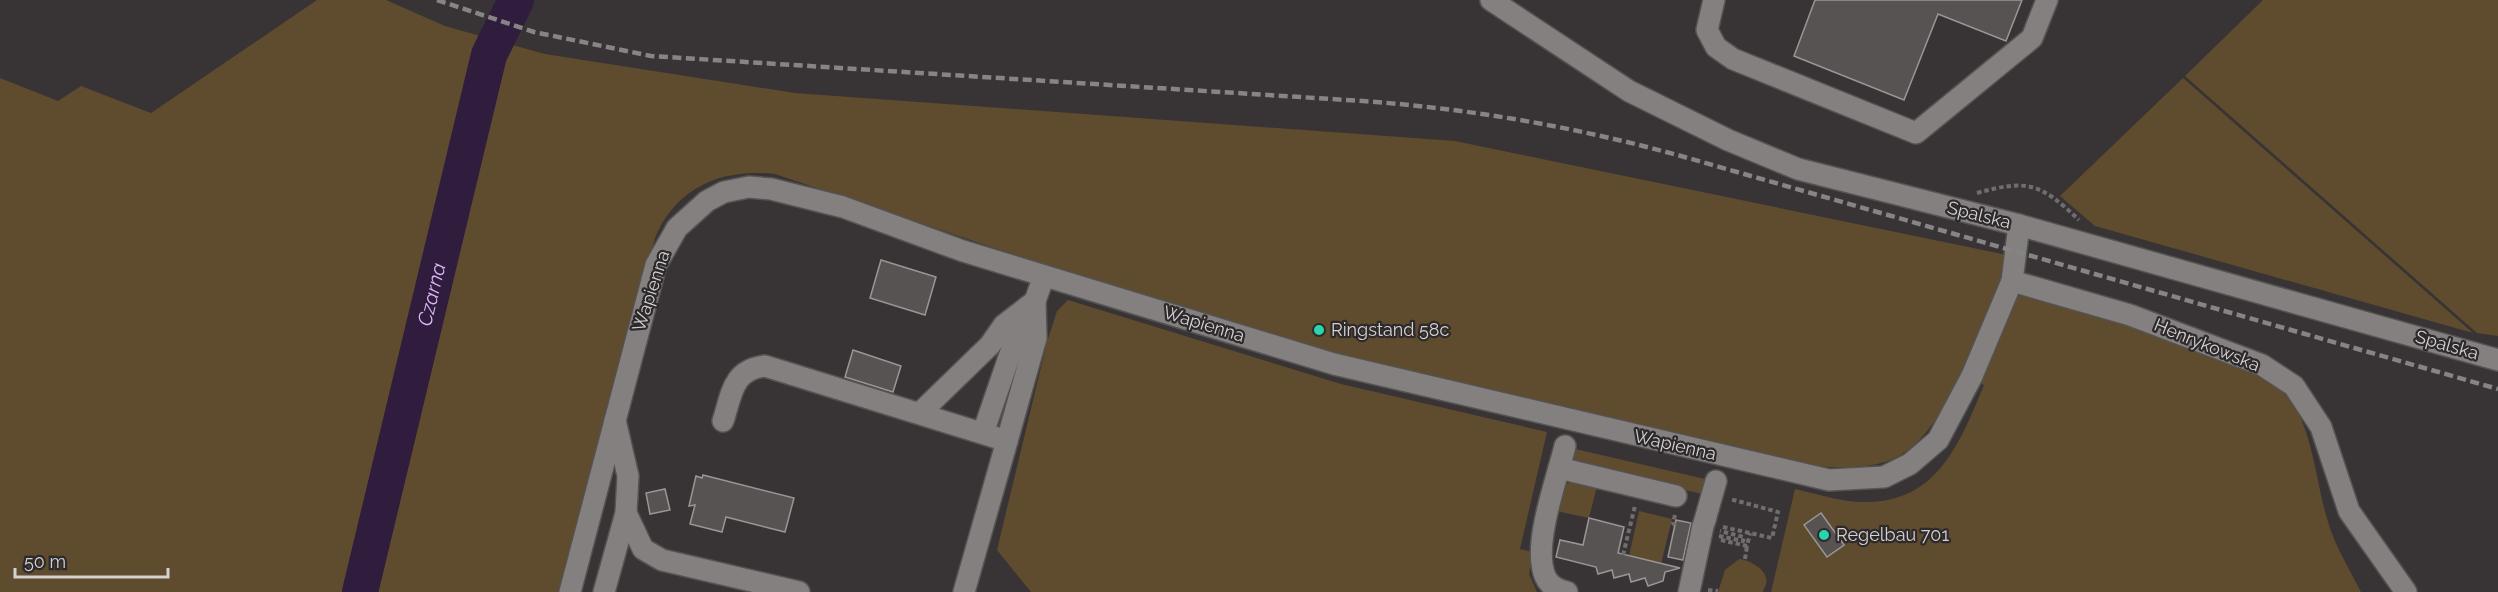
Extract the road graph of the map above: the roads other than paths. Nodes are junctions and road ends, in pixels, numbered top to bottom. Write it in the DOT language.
graph roads {
  1 [pos="1491,0"];
  2 [pos="1714,0"];
  3 [pos="2047,0"];
  4 [pos="2019,225"];
  5 [pos="1044,276"];
  6 [pos="2012,281"];
  7 [pos="1035,302"];
  8 [pos="2498,360"];
  9 [pos="921,412"];
  10 [pos="615,416"];
  11 [pos="723,421"];
  12 [pos="983,433"];
  13 [pos="1007,441"];
  14 [pos="1564,446"];
  15 [pos="1559,468"];
  16 [pos="1713,488"];
  17 [pos="1676,496"];
  18 [pos="626,513"];
  19 [pos="570,592"];
  20 [pos="604,592"];
  21 [pos="799,592"];
  22 [pos="964,592"];
  23 [pos="1567,592"];
  24 [pos="1689,592"];
  25 [pos="2406,592"];
  1 -- 4 [label="street, Spalska"];
  2 -- 3 [label="street"];
  4 -- 6 [label="street"];
  4 -- 8 [label="street, Spalska"];
  5 -- 6 [label="street, Wapienna"];
  5 -- 7 [label="street"];
  5 -- 10 [label="street, Wapienna"];
  6 -- 25 [label="street, Henrykowska"];
  7 -- 9 [label="street"];
  7 -- 12 [label="street"];
  7 -- 13 [label="street"];
  9 -- 11 [label="street"];
  9 -- 12 [label="street"];
  10 -- 18 [label="street"];
  10 -- 19 [label="street, Wapienna"];
  12 -- 13 [label="street"];
  13 -- 22 [label="street"];
  14 -- 15 [label="street"];
  15 -- 17 [label="street"];
  15 -- 23 [label="street"];
  16 -- 24 [label="street"];
  18 -- 20 [label="street"];
  18 -- 21 [label="street"];
}
